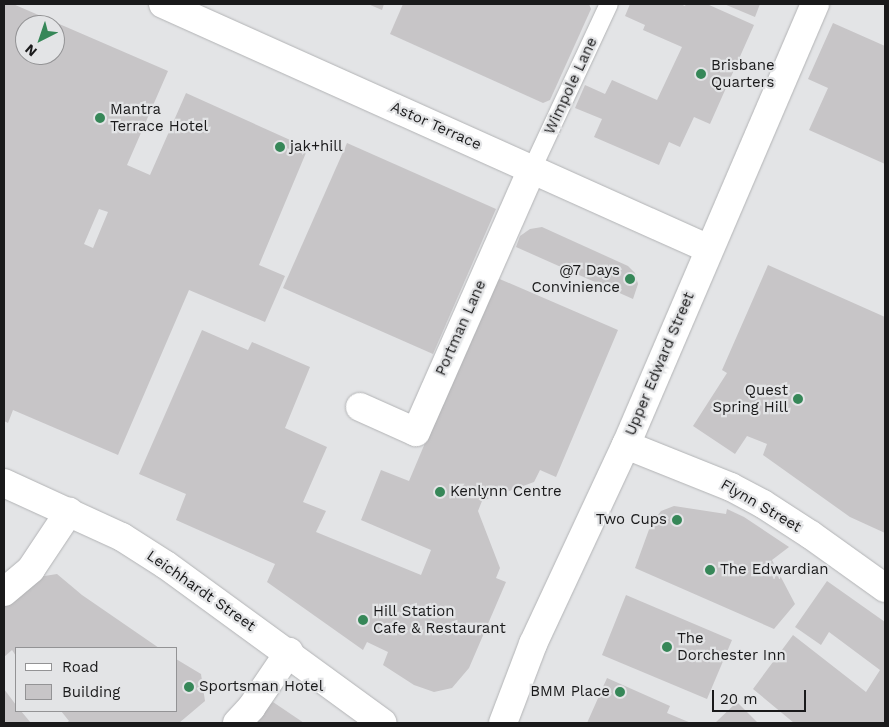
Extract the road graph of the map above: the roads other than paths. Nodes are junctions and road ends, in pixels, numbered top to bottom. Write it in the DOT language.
graph roads {
  1 [pos="163,4"];
  2 [pos="815,4"];
  3 [pos="609,5"];
  4 [pos="532,169"];
  5 [pos="708,250"];
  6 [pos="360,407"];
  7 [pos="626,445"];
  8 [pos="4,483"];
  9 [pos="69,512"];
  10 [pos="885,588"];
  11 [pos="4,592"];
  12 [pos="289,652"];
  13 [pos="237,723"];
  14 [pos="383,723"];
  15 [pos="503,723"];
  1 -- 4 [label="street, Astor Terrace"];
  2 -- 5 [label="street, Upper Edward Street"];
  3 -- 4 [label="lane, Wimpole Lane"];
  4 -- 5 [label="street, Astor Terrace"];
  4 -- 6 [label="street, Portman Lane"];
  5 -- 7 [label="street, Upper Edward Street"];
  7 -- 10 [label="street, Flynn Street"];
  7 -- 15 [label="street, Upper Edward Street"];
  8 -- 9 [label="street, Leichhardt Street"];
  9 -- 11 [label="street"];
  9 -- 12 [label="street, Leichhardt Street"];
  12 -- 13 [label="street"];
  12 -- 14 [label="street, Leichhardt Street"];
}
